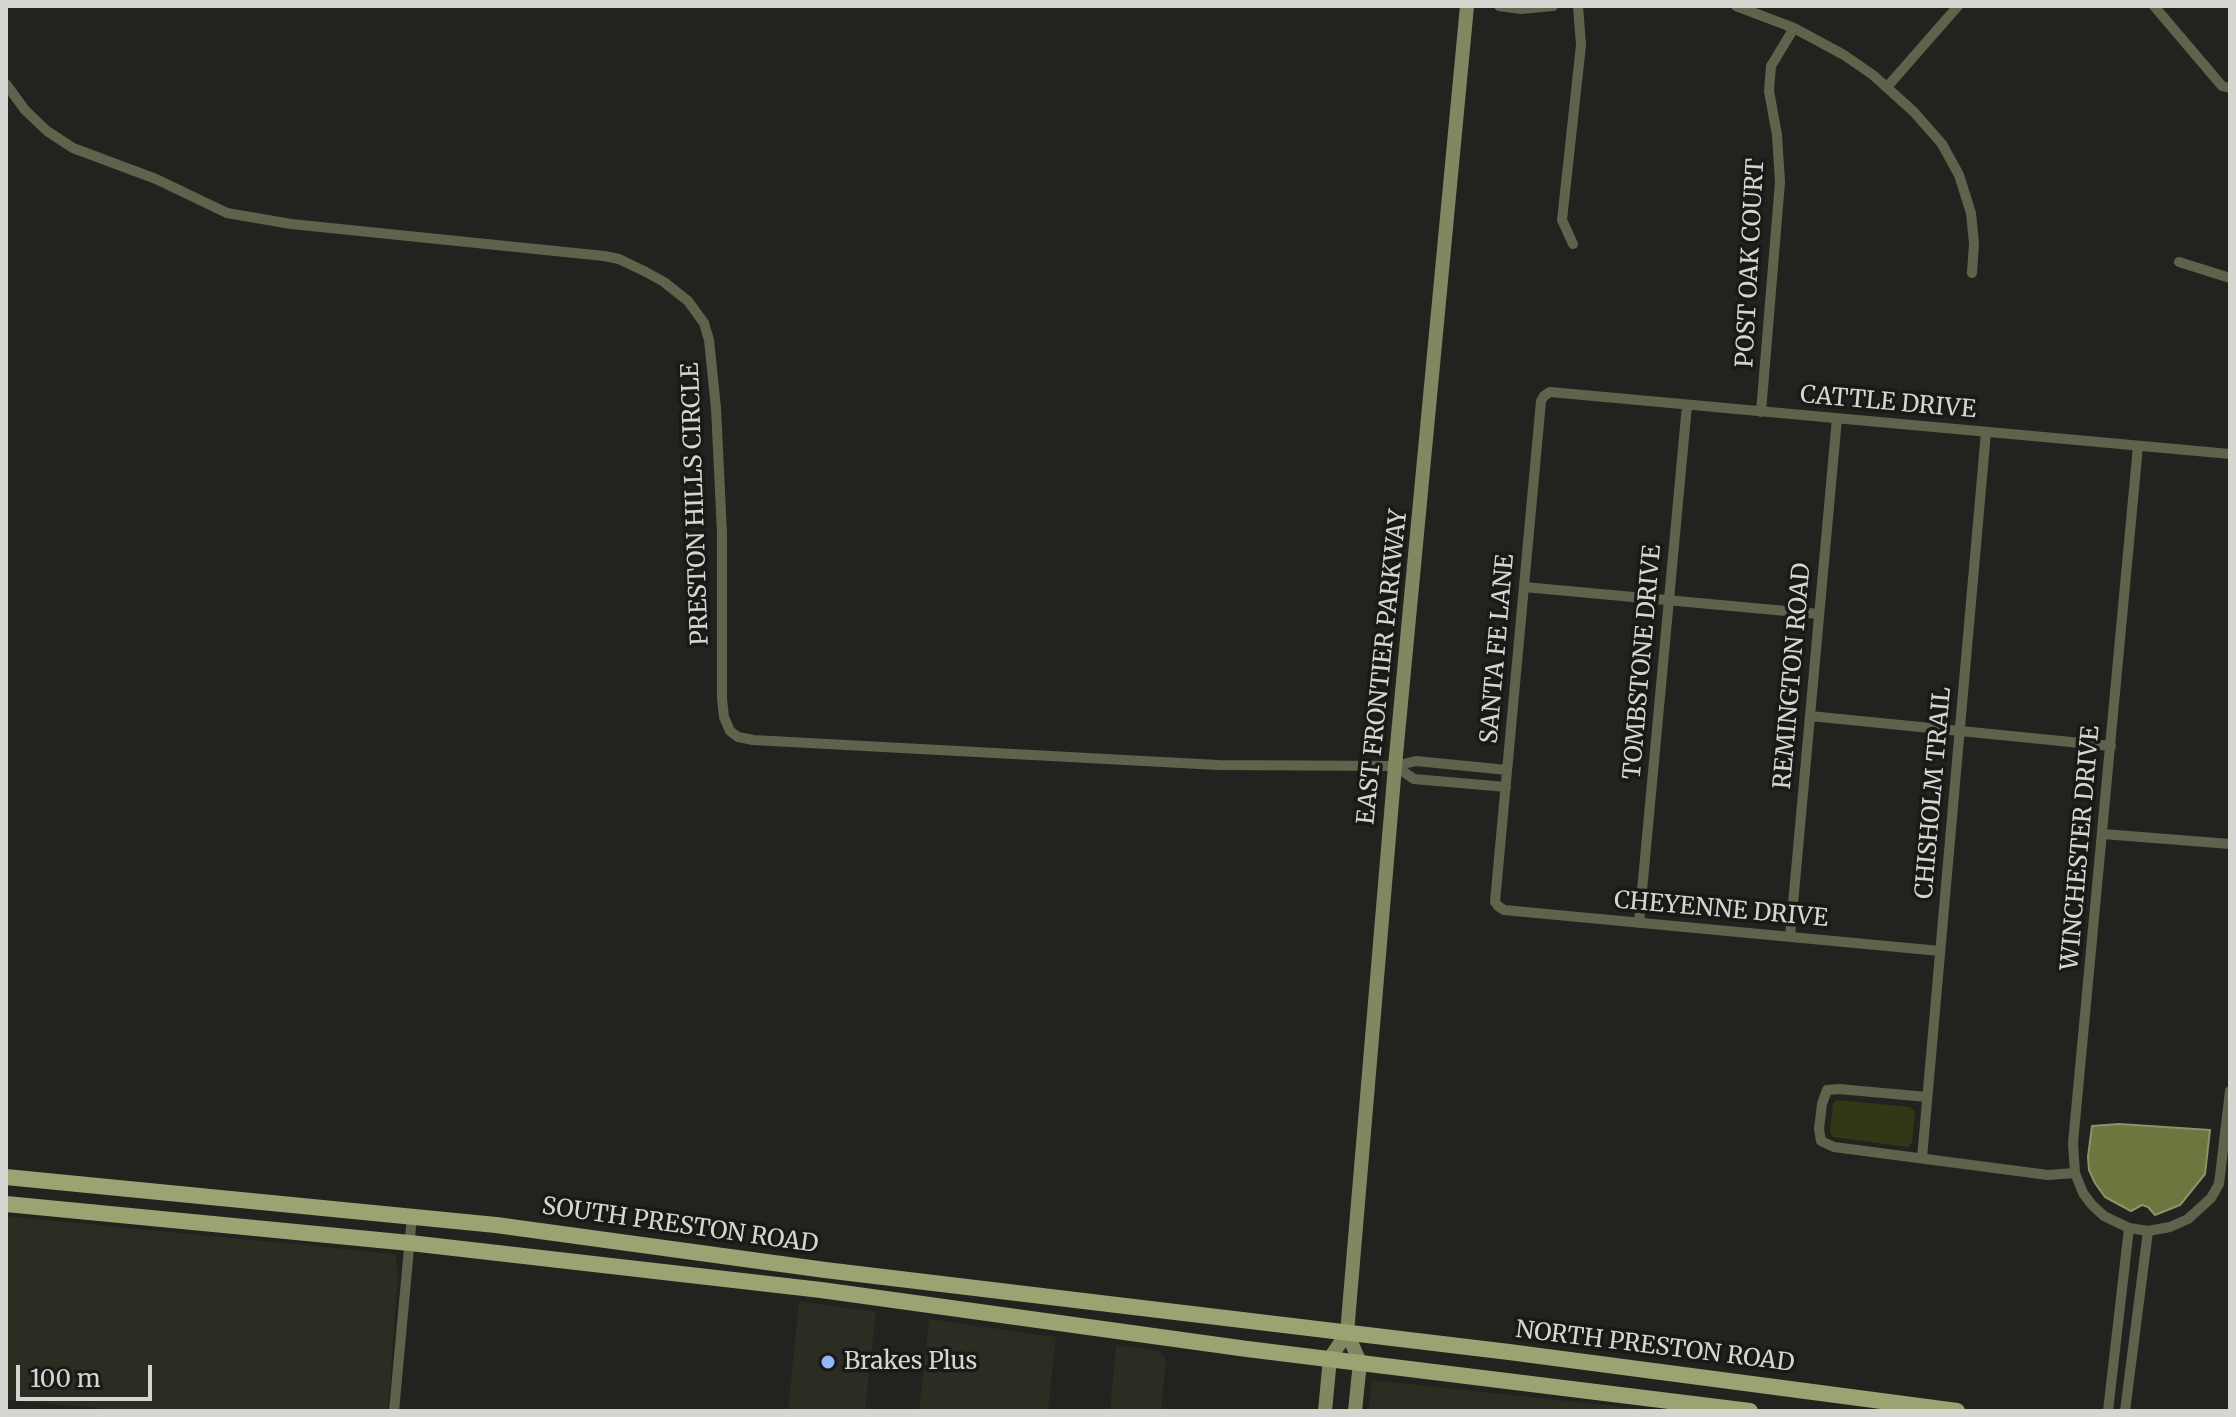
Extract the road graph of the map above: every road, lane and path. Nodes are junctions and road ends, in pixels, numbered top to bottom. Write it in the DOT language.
graph roads {
  1 [pos="1467,6"];
  2 [pos="1499,6"];
  3 [pos="1553,6"];
  4 [pos="1578,6"];
  5 [pos="1736,6"];
  6 [pos="1958,6"];
  7 [pos="2154,6"];
  8 [pos="1794,28"];
  9 [pos="6,84"];
  10 [pos="1887,87"];
  11 [pos="2230,88"];
  12 [pos="1573,244"];
  13 [pos="2179,262"];
  14 [pos="1972,273"];
  15 [pos="2230,278"];
  16 [pos="1544,396"];
  17 [pos="1687,405"];
  18 [pos="1761,412"];
  19 [pos="1837,418"];
  20 [pos="1986,432"];
  21 [pos="2138,446"];
  22 [pos="2230,454"];
  23 [pos="1524,587"];
  24 [pos="1669,601"];
  25 [pos="1819,614"];
  26 [pos="1810,716"];
  27 [pos="1961,730"];
  28 [pos="2111,746"];
  29 [pos="1395,766"];
  30 [pos="1507,770"];
  31 [pos="1506,787"];
  32 [pos="2103,834"];
  33 [pos="2230,844"];
  34 [pos="1498,906"];
  35 [pos="1639,923"];
  36 [pos="1790,937"];
  37 [pos="1940,951"];
  38 [pos="2230,1091"];
  39 [pos="1927,1097"];
  40 [pos="2230,1102"];
  41 [pos="1922,1158"];
  42 [pos="2075,1173"];
  43 [pos="6,1177"];
  44 [pos="6,1204"];
  45 [pos="412,1216"];
  46 [pos="2129,1228"];
  47 [pos="2148,1231"];
  48 [pos="410,1243"];
  49 [pos="2124,1270"];
  50 [pos="2143,1272"];
  51 [pos="1347,1333"];
  52 [pos="1330,1358"];
  53 [pos="1360,1362"];
  54 [pos="1697,1376"];
  55 [pos="1694,1403"];
  56 [pos="394,1411"];
  57 [pos="1325,1411"];
  58 [pos="1355,1411"];
  59 [pos="1750,1411"];
  60 [pos="1957,1411"];
  61 [pos="2108,1411"];
  62 [pos="2125,1411"];
  1 -- 29 [label="street, EAST FRONTIER PARKWAY"];
  2 -- 3 [label="street"];
  4 -- 12 [label="street"];
  5 -- 8 [label="street"];
  6 -- 10 [label="street"];
  7 -- 11 [label="street"];
  8 -- 10 [label="street"];
  8 -- 18 [label="street, POST OAK COURT"];
  9 -- 29 [label="street, PRESTON HILLS CIRCLE"];
  10 -- 14 [label="street"];
  13 -- 15 [label="street"];
  16 -- 17 [label="street, CATTLE DRIVE"];
  16 -- 23 [label="street, SANTA FE LANE"];
  17 -- 18 [label="street, CATTLE DRIVE"];
  17 -- 24 [label="street, TOMBSTONE DRIVE"];
  18 -- 19 [label="street, CATTLE DRIVE"];
  19 -- 20 [label="street, CATTLE DRIVE"];
  19 -- 25 [label="street, REMINGTON ROAD"];
  20 -- 21 [label="street, CATTLE DRIVE"];
  20 -- 27 [label="street, CHISHOLM TRAIL"];
  21 -- 22 [label="street, CATTLE DRIVE"];
  21 -- 28 [label="street, WINCHESTER DRIVE"];
  23 -- 24 [label="street"];
  23 -- 30 [label="street, SANTA FE LANE"];
  24 -- 25 [label="street"];
  24 -- 35 [label="street, TOMBSTONE DRIVE"];
  25 -- 26 [label="street, REMINGTON ROAD"];
  26 -- 27 [label="street"];
  26 -- 36 [label="street, REMINGTON ROAD"];
  27 -- 28 [label="street"];
  27 -- 37 [label="street, CHISHOLM TRAIL"];
  28 -- 32 [label="street, WINCHESTER DRIVE"];
  29 -- 30 [label="street"];
  29 -- 31 [label="street"];
  29 -- 51 [label="street, EAST FRONTIER PARKWAY"];
  30 -- 31 [label="street, SANTA FE LANE"];
  31 -- 34 [label="street, SANTA FE LANE"];
  32 -- 33 [label="street"];
  32 -- 42 [label="street, WINCHESTER DRIVE"];
  34 -- 35 [label="street, CHEYENNE DRIVE"];
  35 -- 36 [label="street, CHEYENNE DRIVE"];
  36 -- 37 [label="street, CHEYENNE DRIVE"];
  37 -- 39 [label="street, CHISHOLM TRAIL"];
  38 -- 40 [label="street"];
  39 -- 41 [label="street, CHISHOLM TRAIL"];
  39 -- 41 [label="street"];
  40 -- 47 [label="street"];
  41 -- 42 [label="street"];
  42 -- 46 [label="street, WINCHESTER DRIVE"];
  43 -- 45 [label="main road, SOUTH PRESTON ROAD"];
  44 -- 48 [label="main road, SOUTH PRESTON ROAD"];
  45 -- 48 [label="street"];
  45 -- 51 [label="main road, SOUTH PRESTON ROAD"];
  46 -- 47 [label="street"];
  46 -- 49 [label="street"];
  47 -- 50 [label="street"];
  48 -- 52 [label="main road, SOUTH PRESTON ROAD"];
  48 -- 56 [label="street"];
  49 -- 50 [label="street"];
  49 -- 61 [label="street"];
  50 -- 62 [label="street"];
  51 -- 52 [label="street"];
  51 -- 53 [label="street"];
  51 -- 54 [label="main road, NORTH PRESTON ROAD"];
  52 -- 53 [label="main road, NORTH PRESTON ROAD"];
  52 -- 57 [label="street"];
  53 -- 55 [label="main road, NORTH PRESTON ROAD"];
  53 -- 58 [label="street"];
  54 -- 55 [label="main road"];
  54 -- 60 [label="main road, NORTH PRESTON ROAD"];
  55 -- 59 [label="main road, NORTH PRESTON ROAD"];
}
